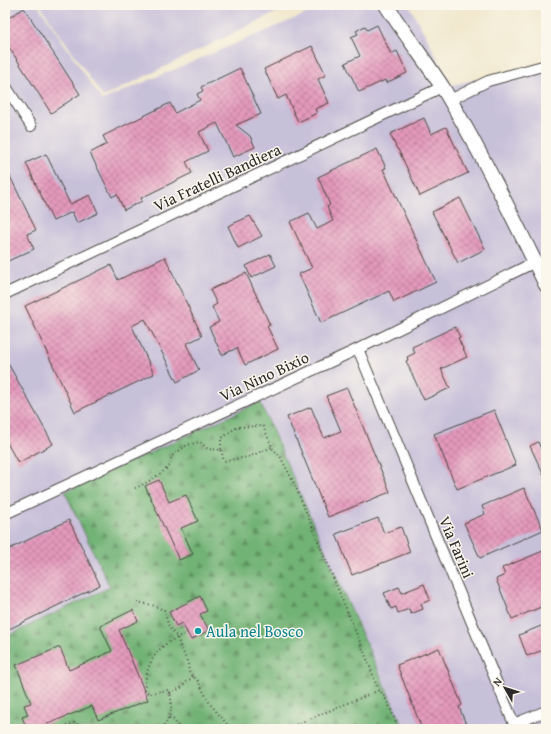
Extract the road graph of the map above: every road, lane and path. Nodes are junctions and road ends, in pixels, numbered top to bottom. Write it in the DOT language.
graph roads {
  1 [pos="386,5"];
  2 [pos="546,65"];
  3 [pos="5,85"];
  4 [pos="442,87"];
  5 [pos="451,103"];
  6 [pos="31,126"];
  7 [pos="535,262"];
  8 [pos="546,285"];
  9 [pos="5,294"];
  10 [pos="358,348"];
  11 [pos="272,447"];
  12 [pos="221,450"];
  13 [pos="136,488"];
  14 [pos="5,514"];
  15 [pos="137,602"];
  16 [pos="187,633"];
  17 [pos="177,637"];
  18 [pos="194,676"];
  19 [pos="380,690"];
  20 [pos="170,693"];
  21 [pos="546,711"];
  22 [pos="169,718"];
  23 [pos="227,724"];
  24 [pos="59,729"];
  25 [pos="80,729"];
  26 [pos="161,729"];
  27 [pos="179,729"];
  28 [pos="220,729"];
  29 [pos="231,729"];
  30 [pos="285,729"];
  31 [pos="399,729"];
  1 -- 4 [label="street"];
  2 -- 5 [label="street"];
  3 -- 6 [label="street"];
  4 -- 5 [label="street"];
  4 -- 9 [label="street, Via Fratelli Bandiera"];
  5 -- 7 [label="street"];
  7 -- 8 [label="street"];
  7 -- 10 [label="street, Via Nino Bixio"];
  10 -- 14 [label="street, Via Nino Bixio"];
  10 -- 21 [label="street, Via Farini"];
  11 -- 12 [label="path"];
  11 -- 12 [label="path"];
  11 -- 19 [label="path"];
  12 -- 13 [label="path"];
  15 -- 17 [label="path"];
  16 -- 17 [label="path"];
  17 -- 18 [label="path"];
  17 -- 20 [label="path"];
  18 -- 20 [label="path"];
  18 -- 23 [label="path"];
  19 -- 30 [label="path"];
  19 -- 31 [label="path"];
  20 -- 22 [label="path"];
  22 -- 26 [label="path"];
  22 -- 27 [label="path"];
  23 -- 28 [label="path"];
  23 -- 29 [label="path"];
  24 -- 25 [label="path"];
}
